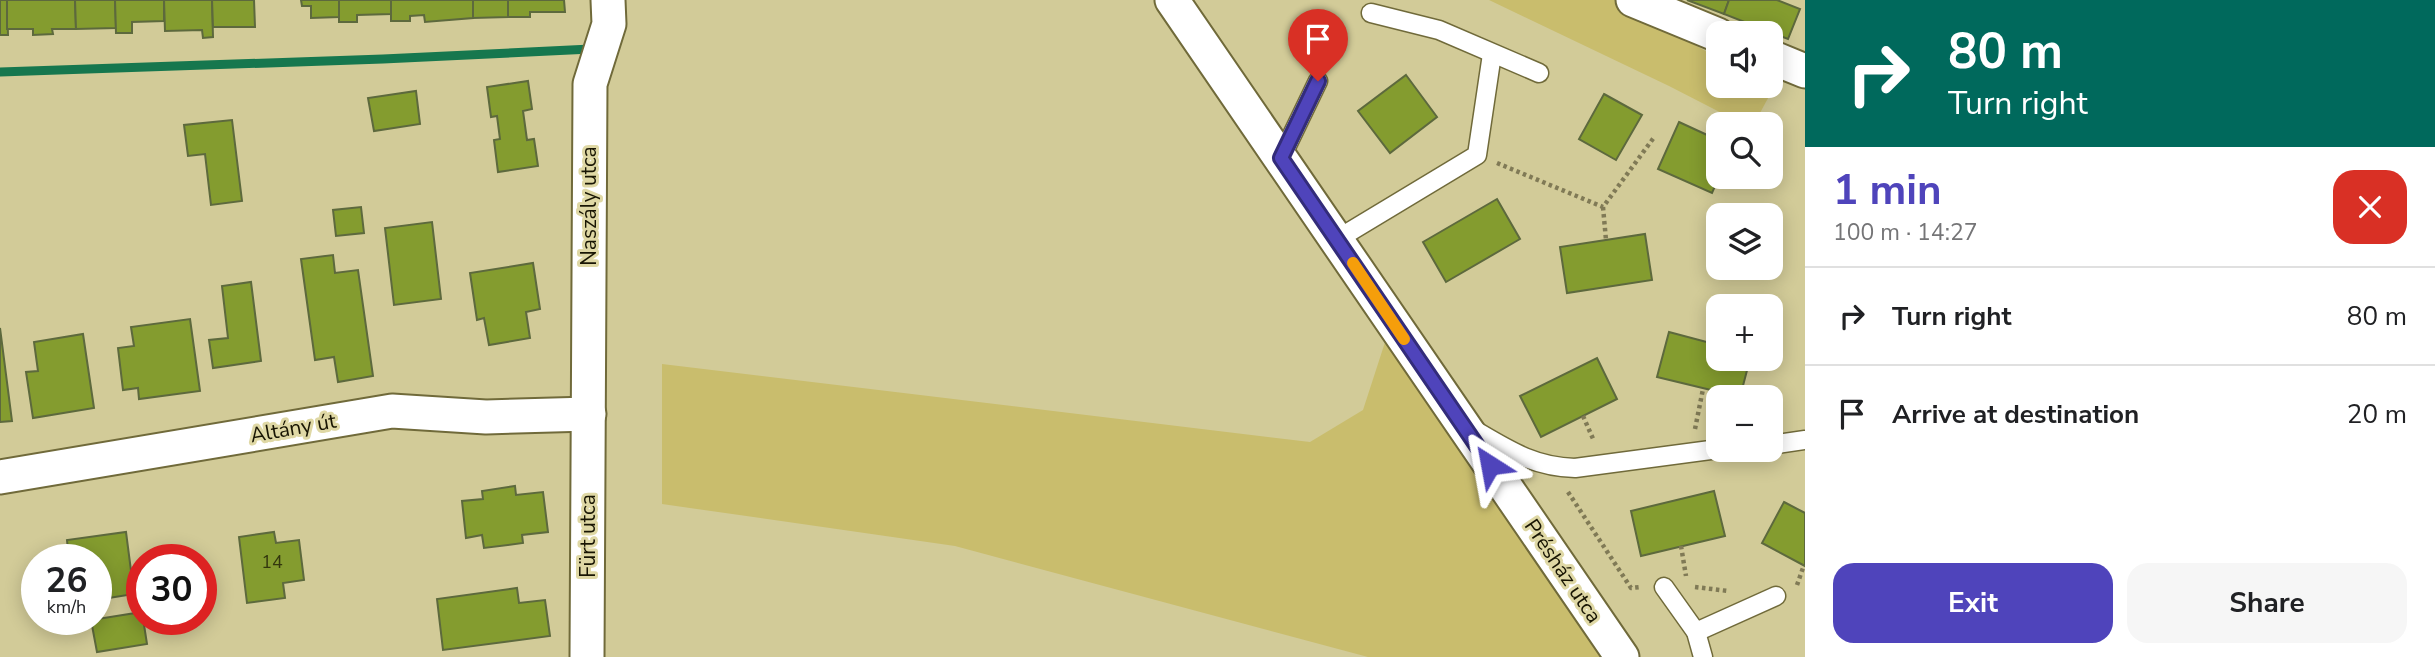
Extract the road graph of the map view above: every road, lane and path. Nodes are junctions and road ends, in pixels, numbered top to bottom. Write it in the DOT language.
graph roads {
  1 [pos="608,0"];
  2 [pos="1172,0"];
  3 [pos="1633,0"];
  4 [pos="1371,13"];
  5 [pos="1706,30"];
  6 [pos="1492,54"];
  7 [pos="1783,62"];
  8 [pos="1805,71"];
  9 [pos="1539,74"];
  10 [pos="1318,81"];
  11 [pos="1656,136"];
  12 [pos="1477,155"];
  13 [pos="1281,158"];
  14 [pos="1603,208"];
  15 [pos="1336,240"];
  16 [pos="1606,240"];
  17 [pos="1703,389"];
  18 [pos="589,414"];
  19 [pos="1461,422"];
  20 [pos="1805,440"];
  21 [pos="1783,443"];
  22 [pos="1706,450"];
  23 [pos="1692,451"];
  24 [pos="0,477"];
  25 [pos="1664,587"];
  26 [pos="1776,596"];
  27 [pos="1696,632"];
  28 [pos="587,657"];
  29 [pos="1622,657"];
  30 [pos="1703,657"];
  1 -- 18 [label="street, Naszály utca"];
  2 -- 13 [label="street, Présház utca"];
  3 -- 5 [label="street"];
  4 -- 6 [label="lane"];
  6 -- 9 [label="lane"];
  6 -- 12 [label="lane"];
  7 -- 8 [label="street"];
  10 -- 13 [label="lane"];
  11 -- 14 [label="path"];
  12 -- 14 [label="path"];
  12 -- 15 [label="lane"];
  13 -- 15 [label="street, Présház utca"];
  14 -- 16 [label="path"];
  15 -- 19 [label="street, Présház utca"];
  17 -- 23 [label="path"];
  18 -- 24 [label="street, Altány út"];
  18 -- 28 [label="street, Fürt utca"];
  19 -- 23 [label="lane"];
  19 -- 29 [label="street, Présház utca"];
  20 -- 21 [label="lane"];
  22 -- 23 [label="lane"];
  25 -- 27 [label="lane"];
  26 -- 27 [label="lane"];
  27 -- 30 [label="lane"];
}
